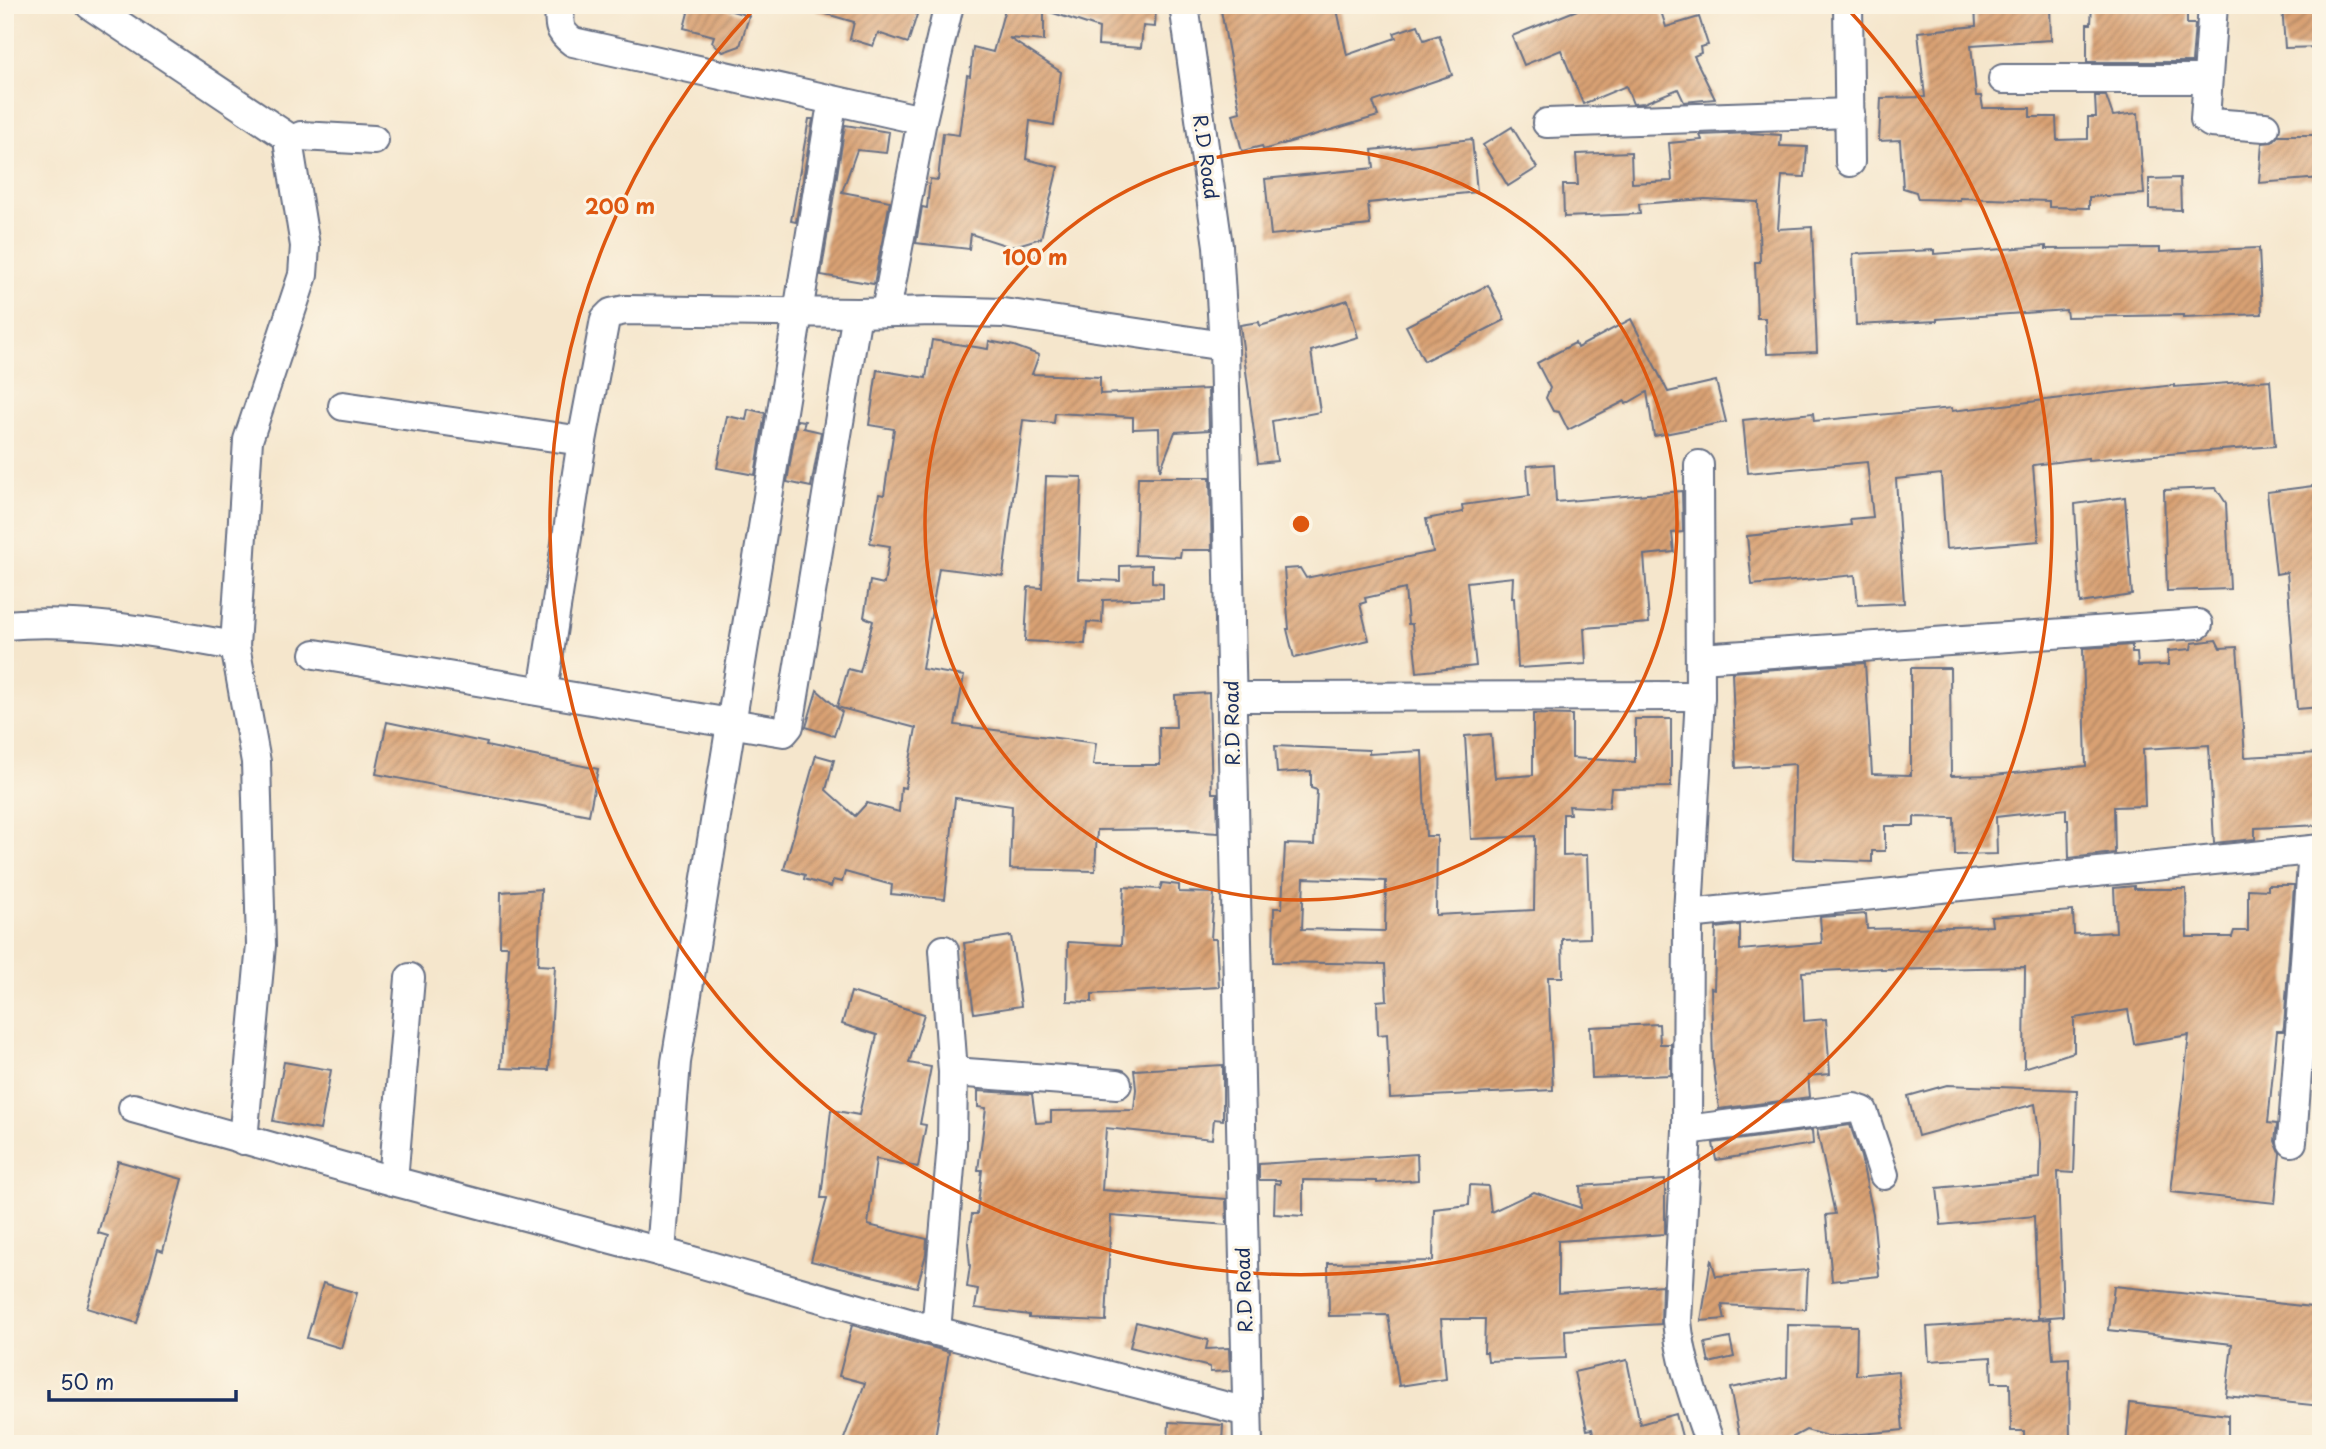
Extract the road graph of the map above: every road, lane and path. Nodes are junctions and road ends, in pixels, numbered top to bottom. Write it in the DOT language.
graph roads {
  1 [pos="90,5"];
  2 [pos="560,5"];
  3 [pos="1184,5"];
  4 [pos="1847,5"];
  5 [pos="2213,5"];
  6 [pos="948,9"];
  7 [pos="2003,79"];
  8 [pos="2207,79"];
  9 [pos="1850,113"];
  10 [pos="830,116"];
  11 [pos="922,120"];
  12 [pos="1546,123"];
  13 [pos="2265,127"];
  14 [pos="292,140"];
  15 [pos="374,140"];
  16 [pos="1850,162"];
  17 [pos="887,312"];
  18 [pos="857,313"];
  19 [pos="1224,346"];
  20 [pos="343,406"];
  21 [pos="582,441"];
  22 [pos="1699,465"];
  23 [pos="2198,624"];
  24 [pos="5,625"];
  25 [pos="235,646"];
  26 [pos="315,654"];
  27 [pos="1700,658"];
  28 [pos="543,691"];
  29 [pos="1700,695"];
  30 [pos="1231,696"];
  31 [pos="2317,850"];
  32 [pos="1688,914"];
  33 [pos="944,950"];
  34 [pos="410,978"];
  35 [pos="953,1072"];
  36 [pos="1117,1084"];
  37 [pos="133,1108"];
  38 [pos="1687,1130"];
  39 [pos="243,1140"];
  40 [pos="2292,1142"];
  41 [pos="1884,1175"];
  42 [pos="393,1181"];
  43 [pos="662,1252"];
  44 [pos="936,1331"];
  45 [pos="1247,1412"];
  46 [pos="1248,1444"];
  47 [pos="1710,1444"];
  1 -- 14 [label="street"];
  2 -- 11 [label="street"];
  3 -- 19 [label="street, R.D Road"];
  4 -- 9 [label="street"];
  5 -- 8 [label="street"];
  6 -- 11 [label="street"];
  7 -- 8 [label="street"];
  8 -- 13 [label="street"];
  9 -- 12 [label="street"];
  9 -- 16 [label="street"];
  10 -- 43 [label="street"];
  11 -- 17 [label="street"];
  14 -- 15 [label="street"];
  14 -- 25 [label="street"];
  17 -- 18 [label="street"];
  17 -- 19 [label="street"];
  18 -- 21 [label="street"];
  18 -- 28 [label="street"];
  19 -- 30 [label="street, R.D Road"];
  20 -- 21 [label="street"];
  21 -- 28 [label="street"];
  22 -- 27 [label="street"];
  23 -- 27 [label="street"];
  24 -- 25 [label="street"];
  25 -- 39 [label="street"];
  26 -- 28 [label="street"];
  27 -- 29 [label="street"];
  29 -- 30 [label="street"];
  29 -- 32 [label="street"];
  30 -- 45 [label="street, R.D Road"];
  31 -- 32 [label="street"];
  31 -- 40 [label="street"];
  32 -- 38 [label="street"];
  33 -- 35 [label="street"];
  34 -- 42 [label="street"];
  35 -- 36 [label="street"];
  35 -- 44 [label="street"];
  37 -- 39 [label="street"];
  38 -- 41 [label="street"];
  38 -- 47 [label="street"];
  39 -- 42 [label="street"];
  42 -- 43 [label="street"];
  43 -- 44 [label="street"];
  44 -- 45 [label="street"];
  45 -- 46 [label="street, R.D Road"];
}
